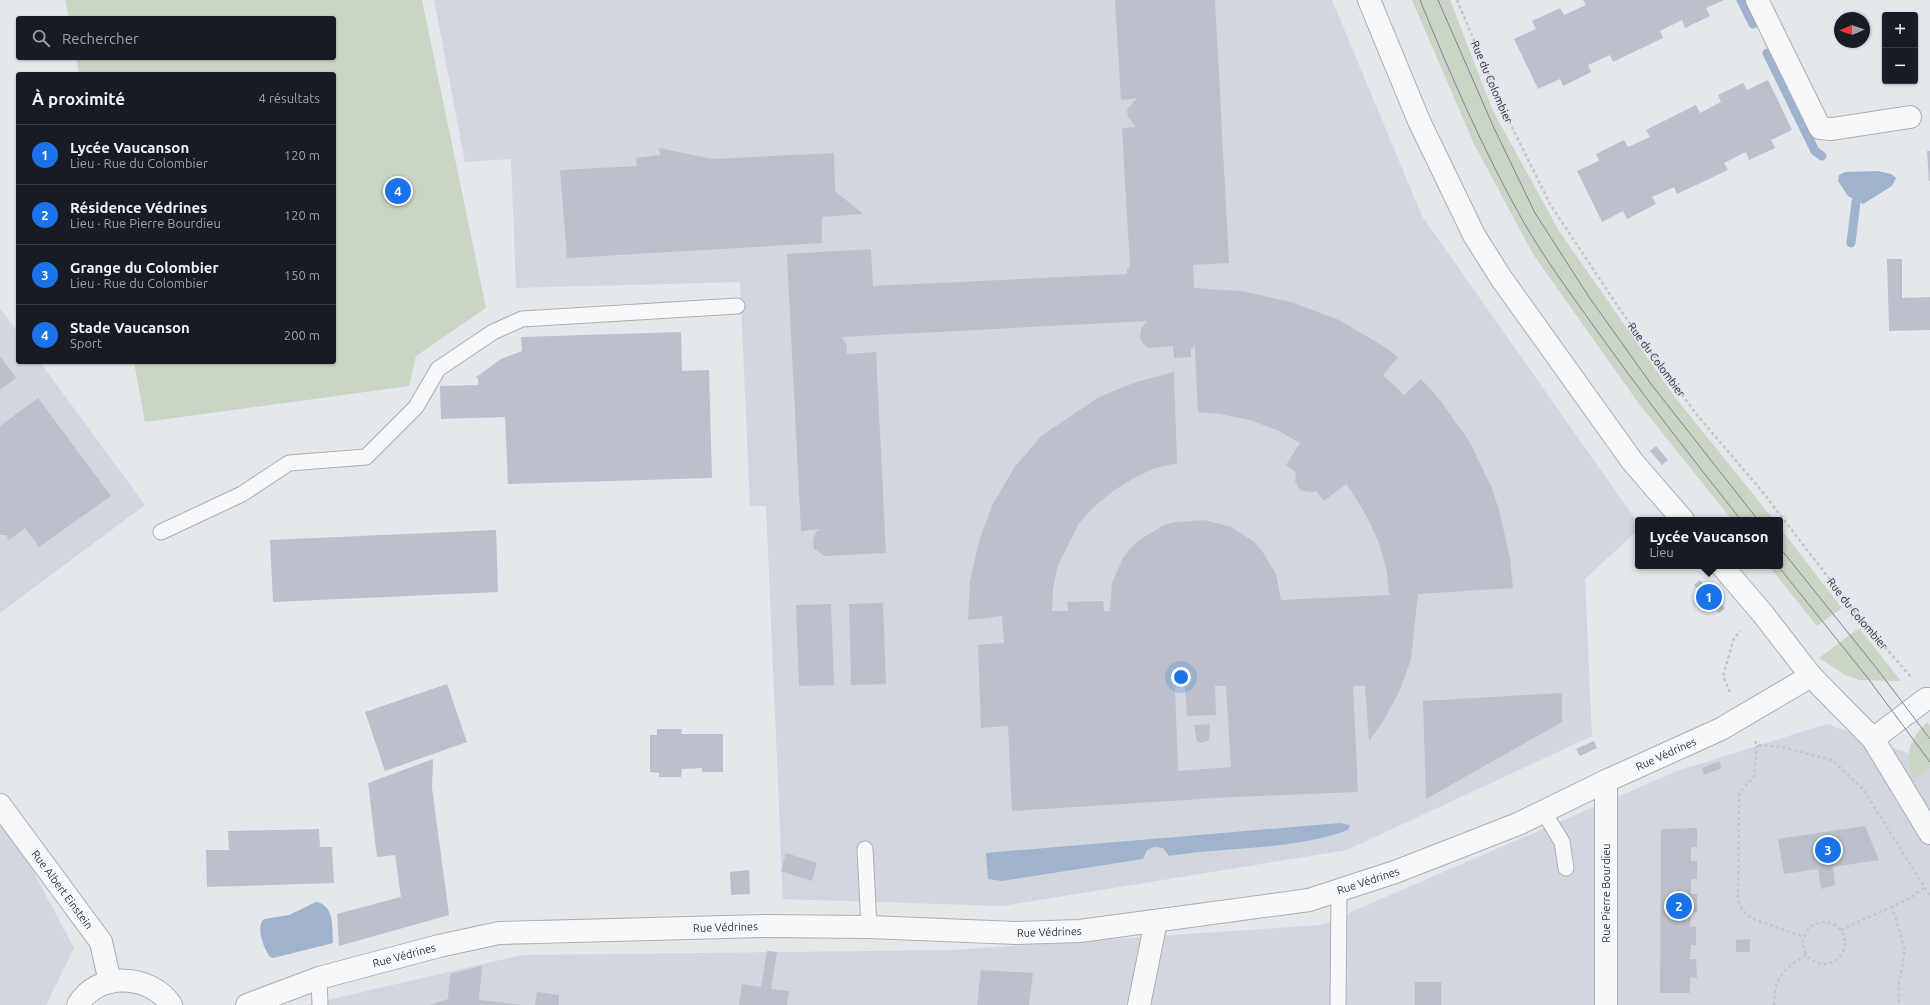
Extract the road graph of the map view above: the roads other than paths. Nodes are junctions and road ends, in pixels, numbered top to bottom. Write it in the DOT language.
graph roads {
  1 [pos="1369,0"];
  2 [pos="1757,0"];
  3 [pos="1910,117"];
  4 [pos="737,306"];
  5 [pos="1679,517"];
  6 [pos="161,532"];
  7 [pos="1725,569"];
  8 [pos="1811,676"];
  9 [pos="1930,699"];
  10 [pos="1873,739"];
  11 [pos="1606,781"];
  12 [pos="0,805"];
  13 [pos="1543,811"];
  14 [pos="1930,833"];
  15 [pos="865,849"];
  16 [pos="1566,868"];
  17 [pos="1339,890"];
  18 [pos="1156,921"];
  19 [pos="868,927"];
  20 [pos="319,978"];
  21 [pos="110,982"];
  22 [pos="78,1005"];
  23 [pos="171,1005"];
  24 [pos="247,1005"];
  25 [pos="320,1005"];
  26 [pos="1138,1005"];
  27 [pos="1338,1005"];
  28 [pos="1606,1005"];
  1 -- 5 [label="street"];
  2 -- 3 [label="street"];
  4 -- 6 [label="lane"];
  7 -- 8 [label="street"];
  8 -- 10 [label="street"];
  8 -- 11 [label="street, Rue Védrines"];
  9 -- 10 [label="street"];
  10 -- 14 [label="street"];
  11 -- 13 [label="street, Rue Védrines"];
  11 -- 28 [label="street, Rue Pierre Bourdieu"];
  12 -- 21 [label="street, Rue Albert Einstein"];
  13 -- 16 [label="lane"];
  13 -- 17 [label="street, Rue Védrines"];
  15 -- 19 [label="lane"];
  17 -- 18 [label="street, Rue Védrines"];
  17 -- 27 [label="lane"];
  18 -- 19 [label="street, Rue Védrines"];
  18 -- 26 [label="street"];
  19 -- 20 [label="street, Rue Védrines"];
  20 -- 24 [label="street, Rue Védrines"];
  20 -- 25 [label="lane"];
  21 -- 22 [label="street"];
  21 -- 23 [label="street"];
}
